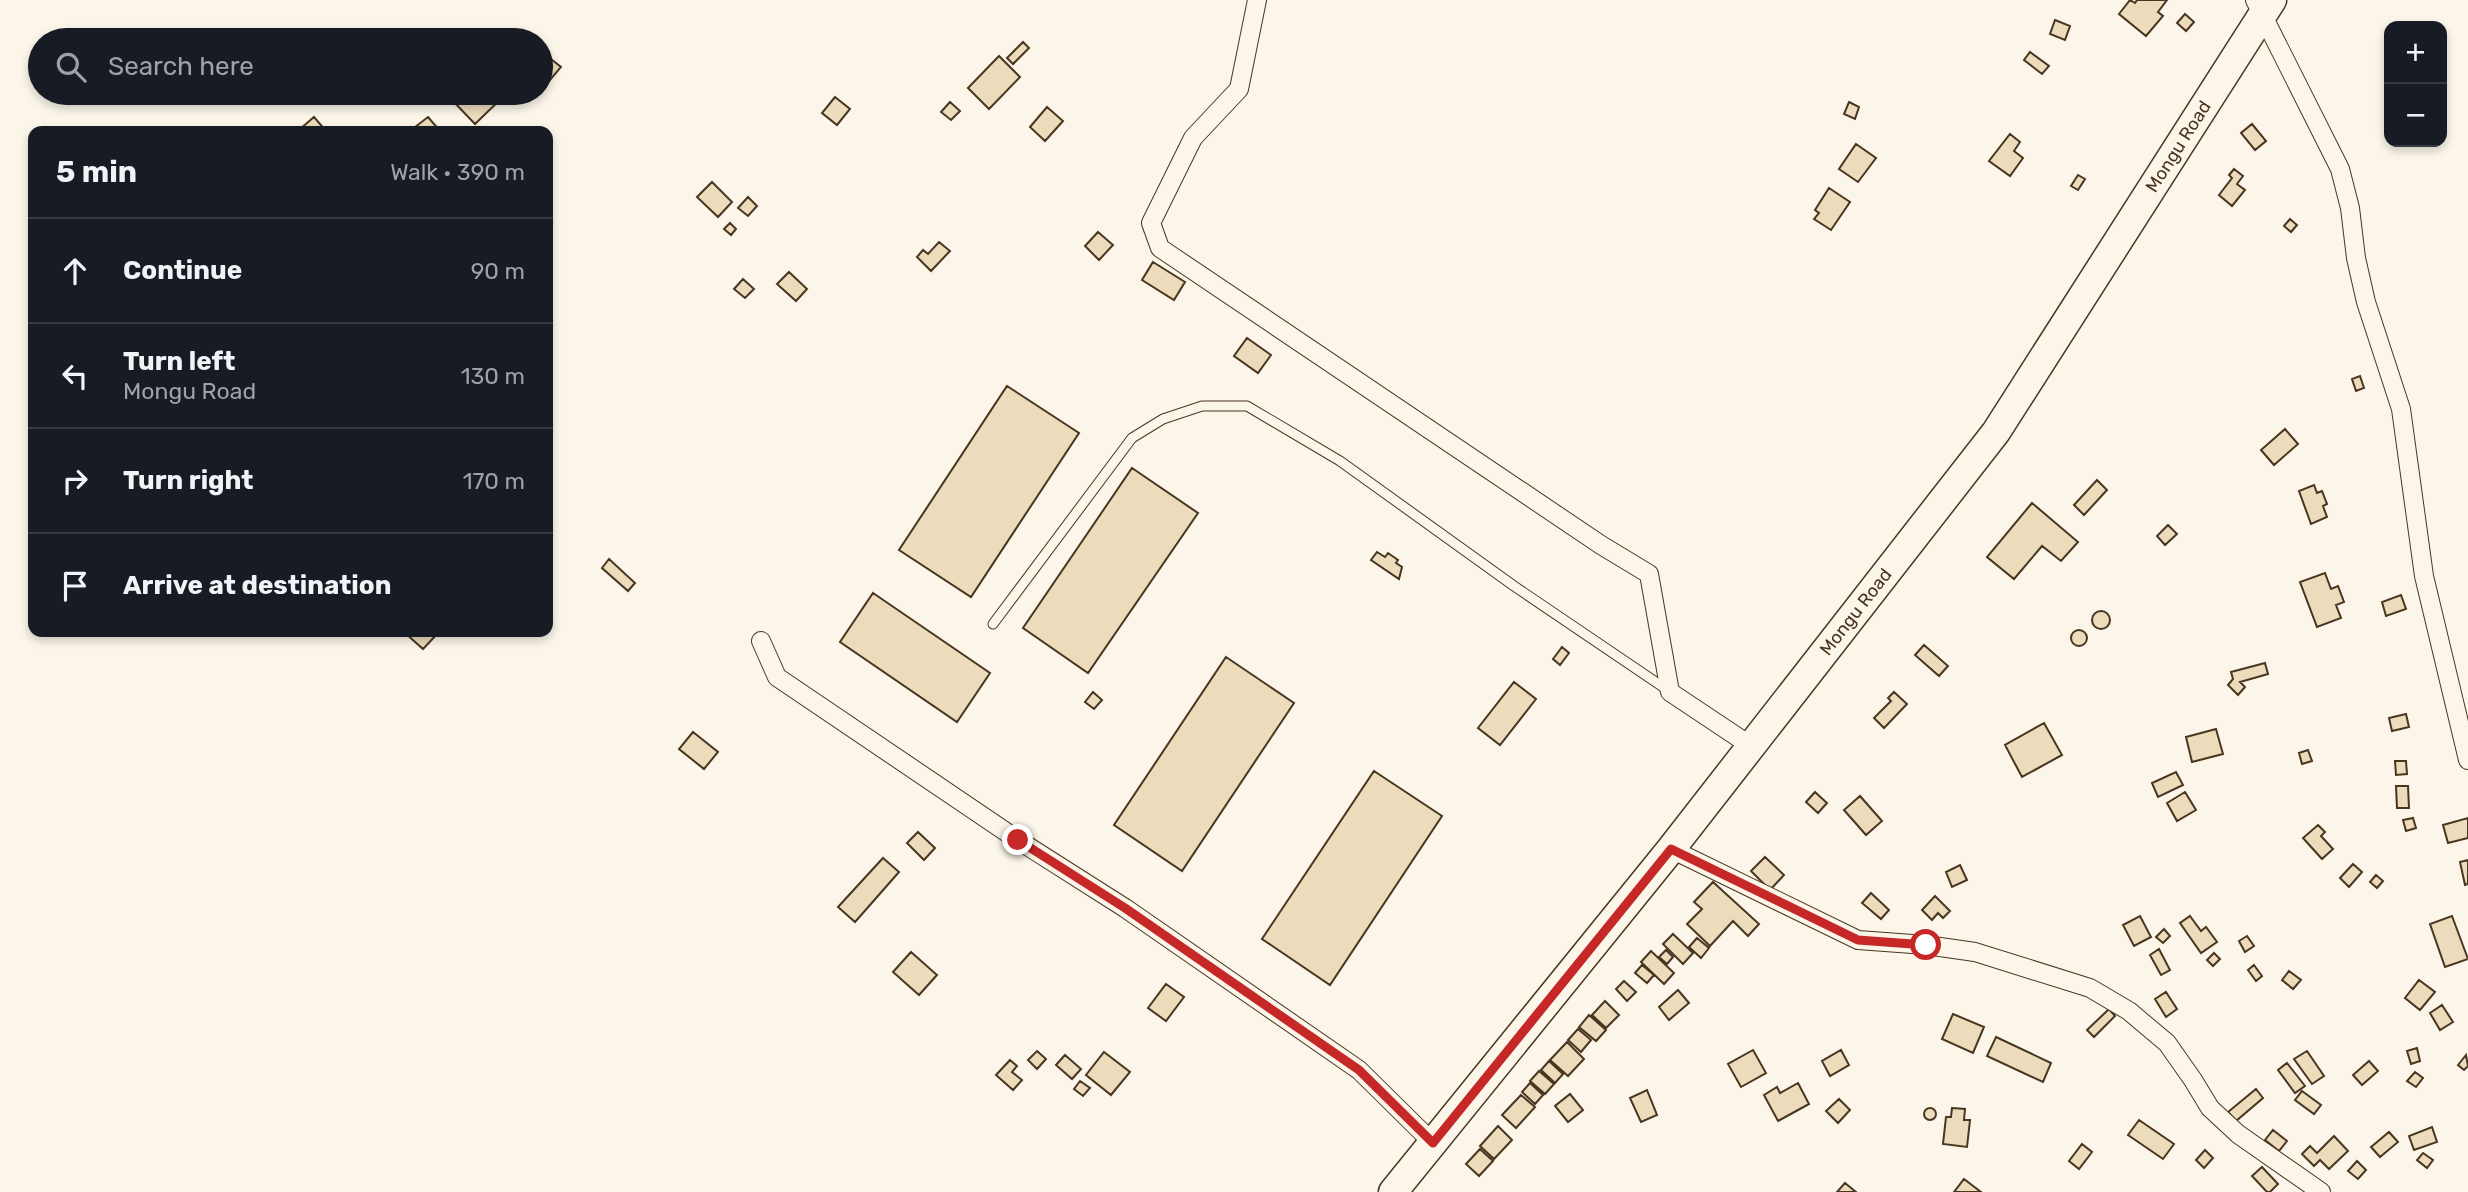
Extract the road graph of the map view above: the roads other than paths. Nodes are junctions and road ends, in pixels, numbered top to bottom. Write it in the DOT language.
graph roads {
  1 [pos="1257,0"];
  2 [pos="2263,5"];
  3 [pos="993,624"];
  4 [pos="761,641"];
  5 [pos="1671,692"];
  6 [pos="1751,746"];
  7 [pos="2468,760"];
  8 [pos="1671,849"];
  9 [pos="1433,1143"];
  10 [pos="1393,1192"];
  11 [pos="2321,1192"];
  1 -- 5 [label="street"];
  2 -- 6 [label="main road, Mongu Road"];
  2 -- 7 [label="street"];
  3 -- 5 [label="lane"];
  4 -- 9 [label="street"];
  5 -- 6 [label="street"];
  6 -- 8 [label="main road, Mongu Road"];
  8 -- 9 [label="main road, Mongu Road"];
  8 -- 11 [label="street"];
  9 -- 10 [label="main road, Mongu Road"];
}
